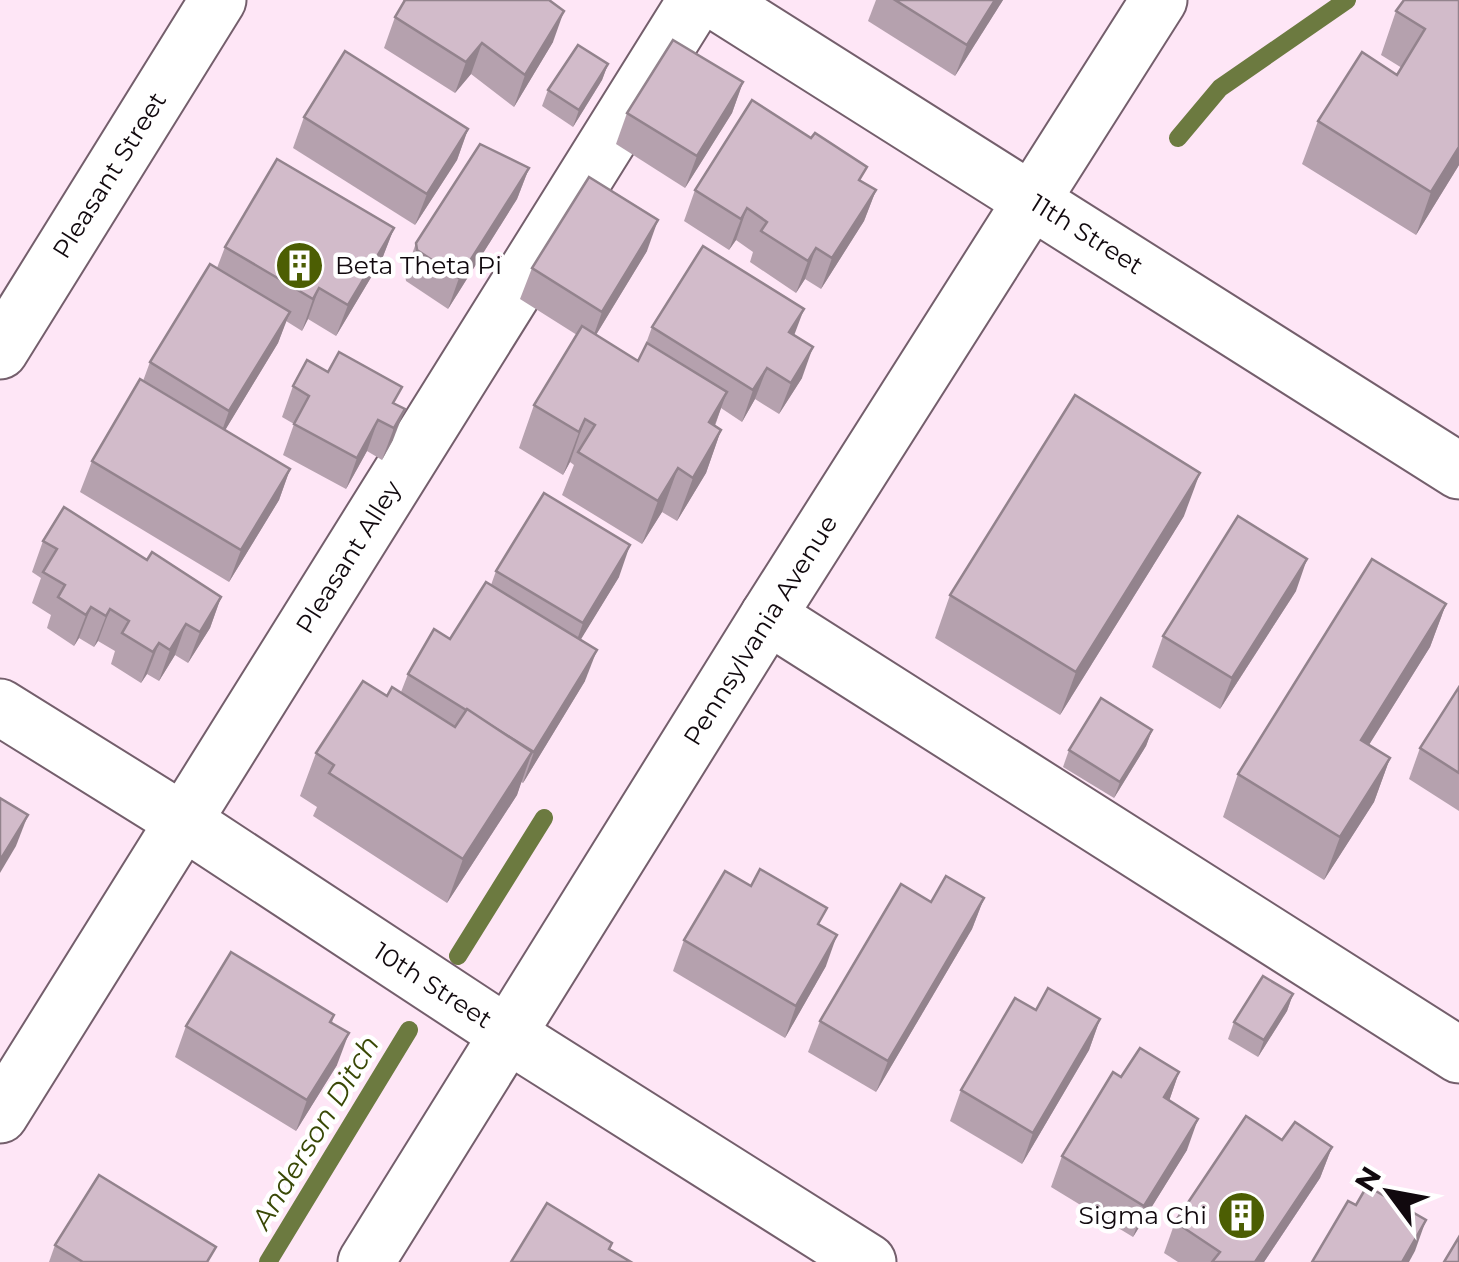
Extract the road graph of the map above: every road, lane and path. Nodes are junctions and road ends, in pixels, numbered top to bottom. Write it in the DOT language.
graph roads {
  1 [pos="218,0"];
  2 [pos="696,0"];
  3 [pos="714,0"];
  4 [pos="1159,0"];
  5 [pos="1033,200"];
  6 [pos="0,350"];
  7 [pos="1459,471"];
  8 [pos="768,616"];
  9 [pos="0,707"];
  10 [pos="183,821"];
  11 [pos="507,1034"];
  12 [pos="1459,1055"];
  13 [pos="0,1115"];
  14 [pos="366,1262"];
  15 [pos="868,1262"];
  1 -- 6 [label="street, Pleasant Street"];
  2 -- 10 [label="street, Pleasant Alley"];
  3 -- 5 [label="street, 11th Street"];
  4 -- 5 [label="street, Pennsylvania Avenue"];
  5 -- 7 [label="street, 11th Street"];
  5 -- 8 [label="street, Pennsylvania Avenue"];
  8 -- 11 [label="street, Pennsylvania Avenue"];
  8 -- 12 [label="street"];
  9 -- 10 [label="street, 10th Street"];
  10 -- 11 [label="street, 10th Street"];
  10 -- 13 [label="street, Pleasant Alley"];
  11 -- 14 [label="street, Pennsylvania Avenue"];
  11 -- 15 [label="street, 10th Street"];
}
